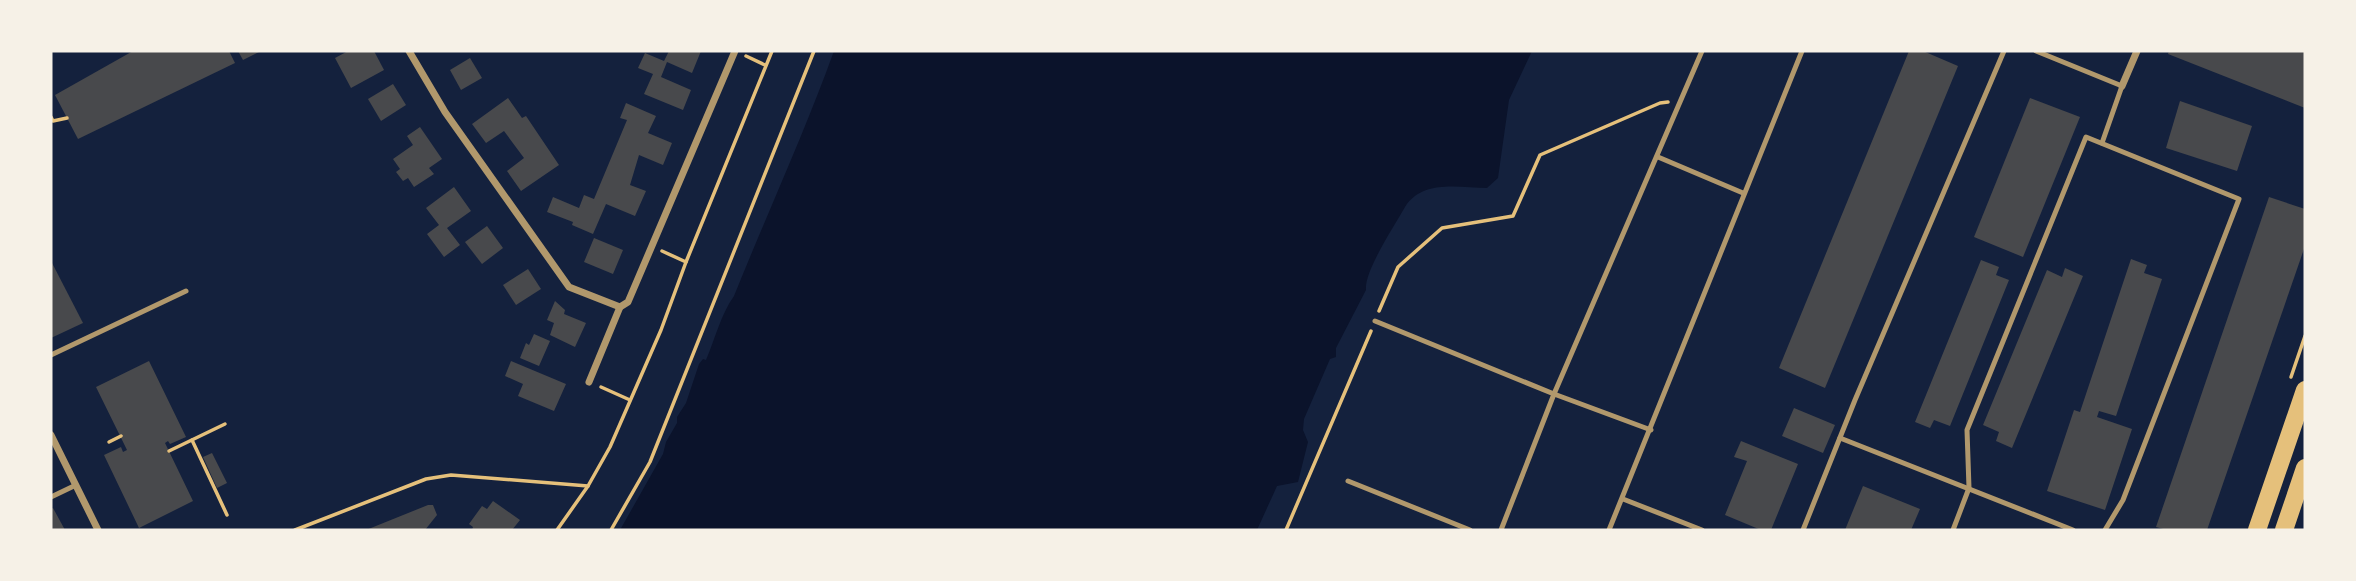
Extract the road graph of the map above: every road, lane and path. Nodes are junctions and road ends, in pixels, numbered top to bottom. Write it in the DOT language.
graph roads {
  1 [pos="409,51"];
  2 [pos="735,51"];
  3 [pos="772,51"];
  4 [pos="814,51"];
  5 [pos="1702,51"];
  6 [pos="1802,51"];
  7 [pos="2004,51"];
  8 [pos="2036,51"];
  9 [pos="2137,51"];
  10 [pos="766,65"];
  11 [pos="2122,86"];
  12 [pos="1681,100"];
  13 [pos="51,117"];
  14 [pos="67,118"];
  15 [pos="2102,143"];
  16 [pos="1658,157"];
  17 [pos="1743,192"];
  18 [pos="650,246"];
  19 [pos="686,262"];
  20 [pos="186,292"];
  21 [pos="620,307"];
  22 [pos="1375,321"];
  23 [pos="51,355"];
  24 [pos="589,382"];
  25 [pos="2305,390"];
  26 [pos="1554,394"];
  27 [pos="630,400"];
  28 [pos="225,424"];
  29 [pos="1651,430"];
  30 [pos="51,435"];
  31 [pos="121,436"];
  32 [pos="1840,438"];
  33 [pos="192,440"];
  34 [pos="109,442"];
  35 [pos="169,451"];
  36 [pos="2305,468"];
  37 [pos="1348,481"];
  38 [pos="76,485"];
  39 [pos="588,486"];
  40 [pos="1969,488"];
  41 [pos="51,496"];
  42 [pos="1623,499"];
  43 [pos="227,515"];
  44 [pos="98,530"];
  45 [pos="295,530"];
  46 [pos="557,530"];
  47 [pos="611,530"];
  48 [pos="1286,530"];
  49 [pos="1470,530"];
  50 [pos="1501,530"];
  51 [pos="1609,530"];
  52 [pos="1702,530"];
  53 [pos="1803,530"];
  54 [pos="1953,530"];
  55 [pos="2073,530"];
  56 [pos="2105,530"];
  57 [pos="2257,530"];
  58 [pos="2284,530"];
  1 -- 21 [label="street"];
  2 -- 10 [label="path"];
  2 -- 18 [label="street"];
  3 -- 10 [label="path"];
  4 -- 47 [label="path"];
  5 -- 12 [label="lane"];
  6 -- 17 [label="lane"];
  7 -- 32 [label="lane"];
  8 -- 11 [label="lane"];
  9 -- 11 [label="street"];
  10 -- 19 [label="path"];
  11 -- 15 [label="lane"];
  12 -- 16 [label="lane"];
  12 -- 22 [label="path"];
  13 -- 14 [label="path"];
  15 -- 40 [label="lane"];
  15 -- 56 [label="lane"];
  16 -- 17 [label="lane"];
  16 -- 26 [label="lane"];
  17 -- 29 [label="lane"];
  18 -- 19 [label="path"];
  18 -- 21 [label="street"];
  19 -- 27 [label="path"];
  20 -- 23 [label="lane"];
  21 -- 24 [label="street"];
  22 -- 26 [label="lane"];
  22 -- 48 [label="path"];
  24 -- 27 [label="path"];
  25 -- 57 [label="main road"];
  26 -- 29 [label="lane"];
  26 -- 50 [label="lane"];
  27 -- 39 [label="path"];
  28 -- 33 [label="path"];
  29 -- 42 [label="lane"];
  30 -- 38 [label="street"];
  31 -- 34 [label="path"];
  32 -- 40 [label="lane"];
  32 -- 53 [label="lane"];
  33 -- 35 [label="path"];
  33 -- 43 [label="path"];
  36 -- 58 [label="main road"];
  37 -- 49 [label="lane"];
  38 -- 41 [label="lane"];
  38 -- 44 [label="street"];
  39 -- 45 [label="path"];
  39 -- 46 [label="path"];
  40 -- 54 [label="lane"];
  40 -- 55 [label="lane"];
  42 -- 51 [label="lane"];
  42 -- 52 [label="lane"];
}
